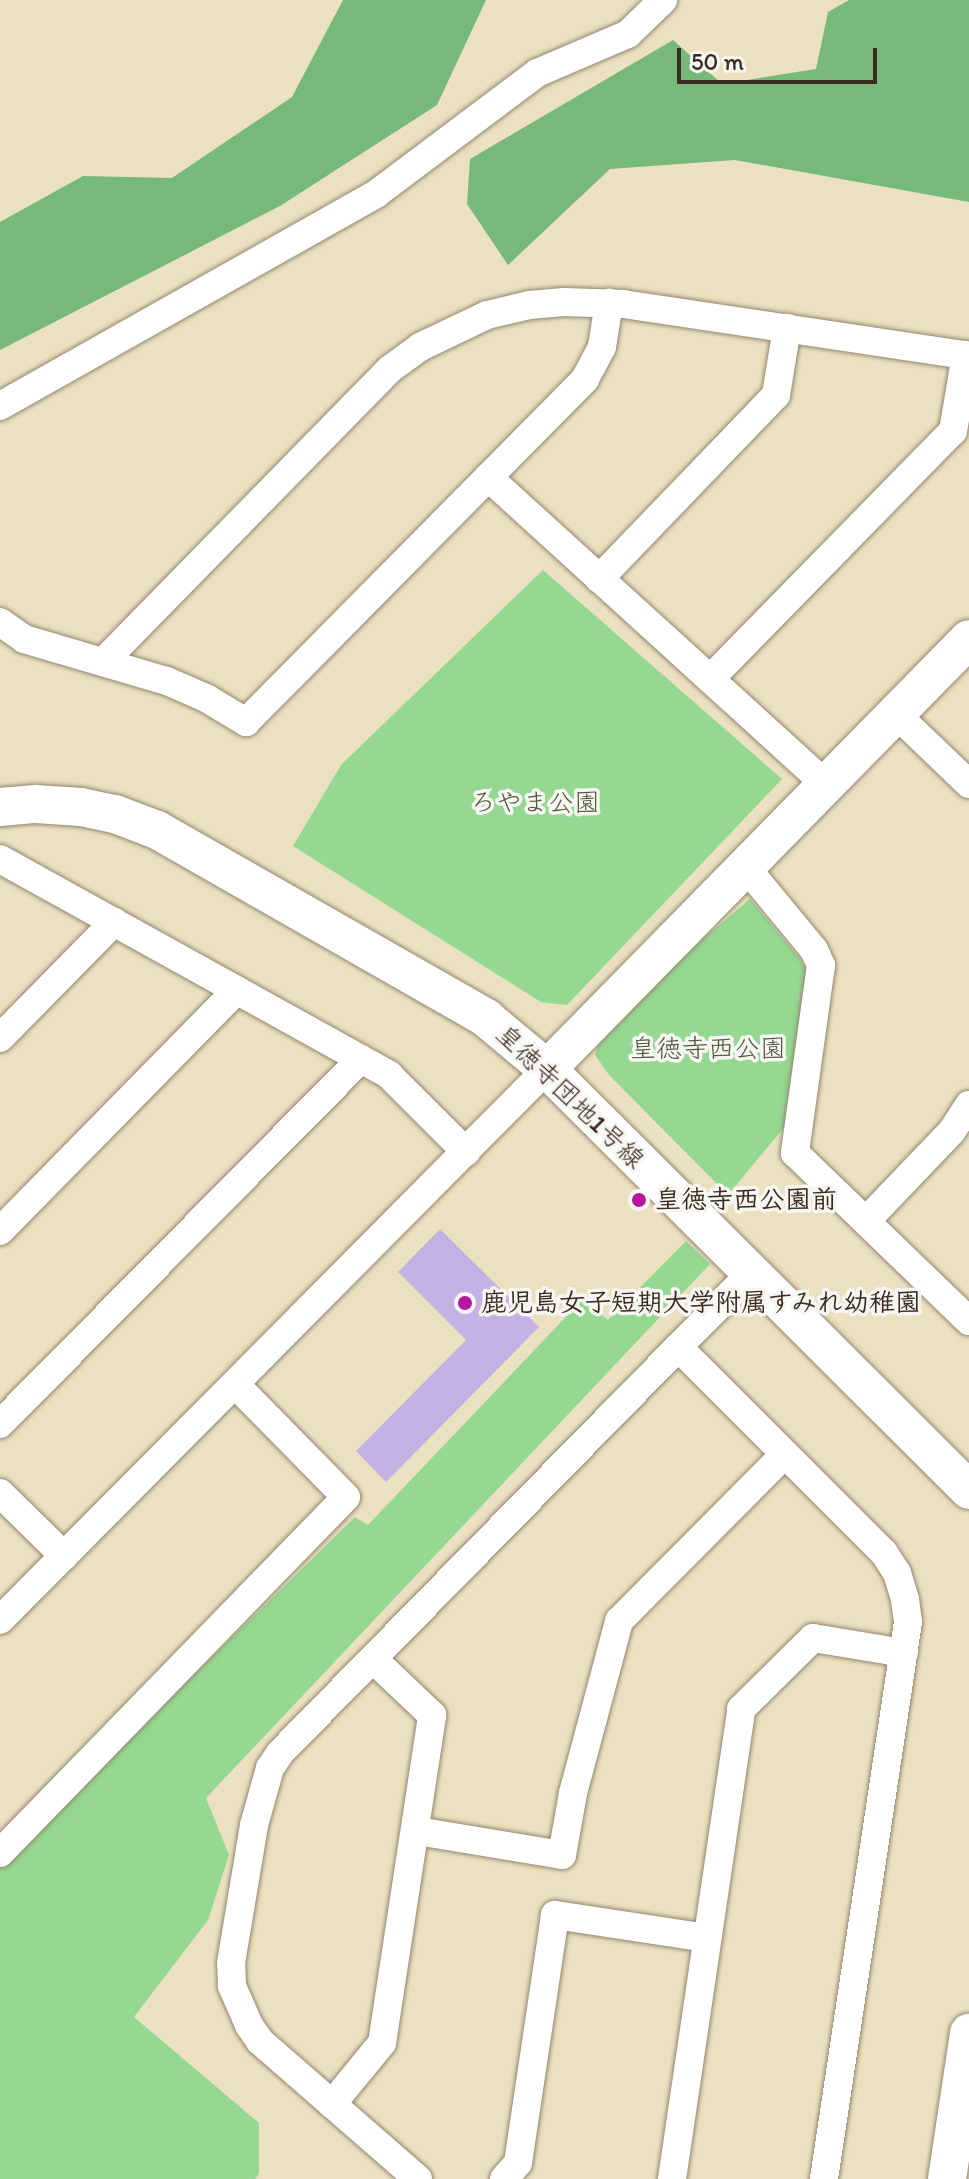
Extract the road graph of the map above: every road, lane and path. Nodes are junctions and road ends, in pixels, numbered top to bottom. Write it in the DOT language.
graph roads {
  1 [pos="663,0"];
  2 [pos="609,303"];
  3 [pos="787,328"];
  4 [pos="968,355"];
  5 [pos="0,406"];
  6 [pos="488,477"];
  7 [pos="599,579"];
  8 [pos="0,622"];
  9 [pos="969,639"];
  10 [pos="105,660"];
  11 [pos="710,679"];
  12 [pos="896,714"];
  13 [pos="969,784"];
  14 [pos="826,785"];
  15 [pos="0,807"];
  16 [pos="0,859"];
  17 [pos="744,865"];
  18 [pos="114,922"];
  19 [pos="237,990"];
  20 [pos="0,1038"];
  21 [pos="361,1059"];
  22 [pos="547,1069"];
  23 [pos="969,1105"];
  24 [pos="466,1152"];
  25 [pos="866,1221"];
  26 [pos="0,1231"];
  27 [pos="750,1274"];
  28 [pos="969,1321"];
  29 [pos="678,1347"];
  30 [pos="235,1384"];
  31 [pos="0,1424"];
  32 [pos="785,1454"];
  33 [pos="969,1490"];
  34 [pos="0,1493"];
  35 [pos="64,1556"];
  36 [pos="0,1620"];
  37 [pos="904,1653"];
  38 [pos="373,1659"];
  39 [pos="417,1831"];
  40 [pos="0,1853"];
  41 [pos="707,1938"];
  42 [pos="969,2033"];
  43 [pos="332,2104"];
  44 [pos="418,2179"];
  45 [pos="504,2179"];
  46 [pos="672,2179"];
  47 [pos="824,2179"];
  48 [pos="947,2179"];
  1 -- 5 [label="street"];
  2 -- 3 [label="street"];
  2 -- 6 [label="street"];
  2 -- 10 [label="street"];
  3 -- 4 [label="street"];
  3 -- 7 [label="street"];
  4 -- 11 [label="street"];
  6 -- 7 [label="street"];
  6 -- 10 [label="street"];
  7 -- 11 [label="street"];
  8 -- 10 [label="street"];
  9 -- 12 [label="street"];
  11 -- 14 [label="street"];
  12 -- 13 [label="street"];
  12 -- 14 [label="street"];
  14 -- 17 [label="street"];
  15 -- 22 [label="street, 皇徳寺団地1号線"];
  16 -- 18 [label="street"];
  17 -- 22 [label="street"];
  17 -- 25 [label="street"];
  18 -- 19 [label="street"];
  18 -- 20 [label="street"];
  19 -- 21 [label="street"];
  19 -- 26 [label="street"];
  21 -- 24 [label="street"];
  21 -- 31 [label="street"];
  22 -- 24 [label="street"];
  22 -- 27 [label="street, 皇徳寺団地1号線"];
  23 -- 25 [label="street"];
  24 -- 30 [label="street"];
  25 -- 28 [label="street"];
  27 -- 29 [label="street"];
  27 -- 33 [label="street, 皇徳寺団地1号線"];
  29 -- 32 [label="street"];
  29 -- 38 [label="street"];
  30 -- 35 [label="street"];
  30 -- 40 [label="street"];
  32 -- 37 [label="street"];
  32 -- 39 [label="street"];
  34 -- 35 [label="street"];
  35 -- 36 [label="street"];
  37 -- 41 [label="street"];
  37 -- 47 [label="street"];
  38 -- 39 [label="street"];
  38 -- 43 [label="street"];
  39 -- 43 [label="street"];
  41 -- 45 [label="street"];
  41 -- 46 [label="street"];
  42 -- 48 [label="street"];
  43 -- 44 [label="street"];
}
